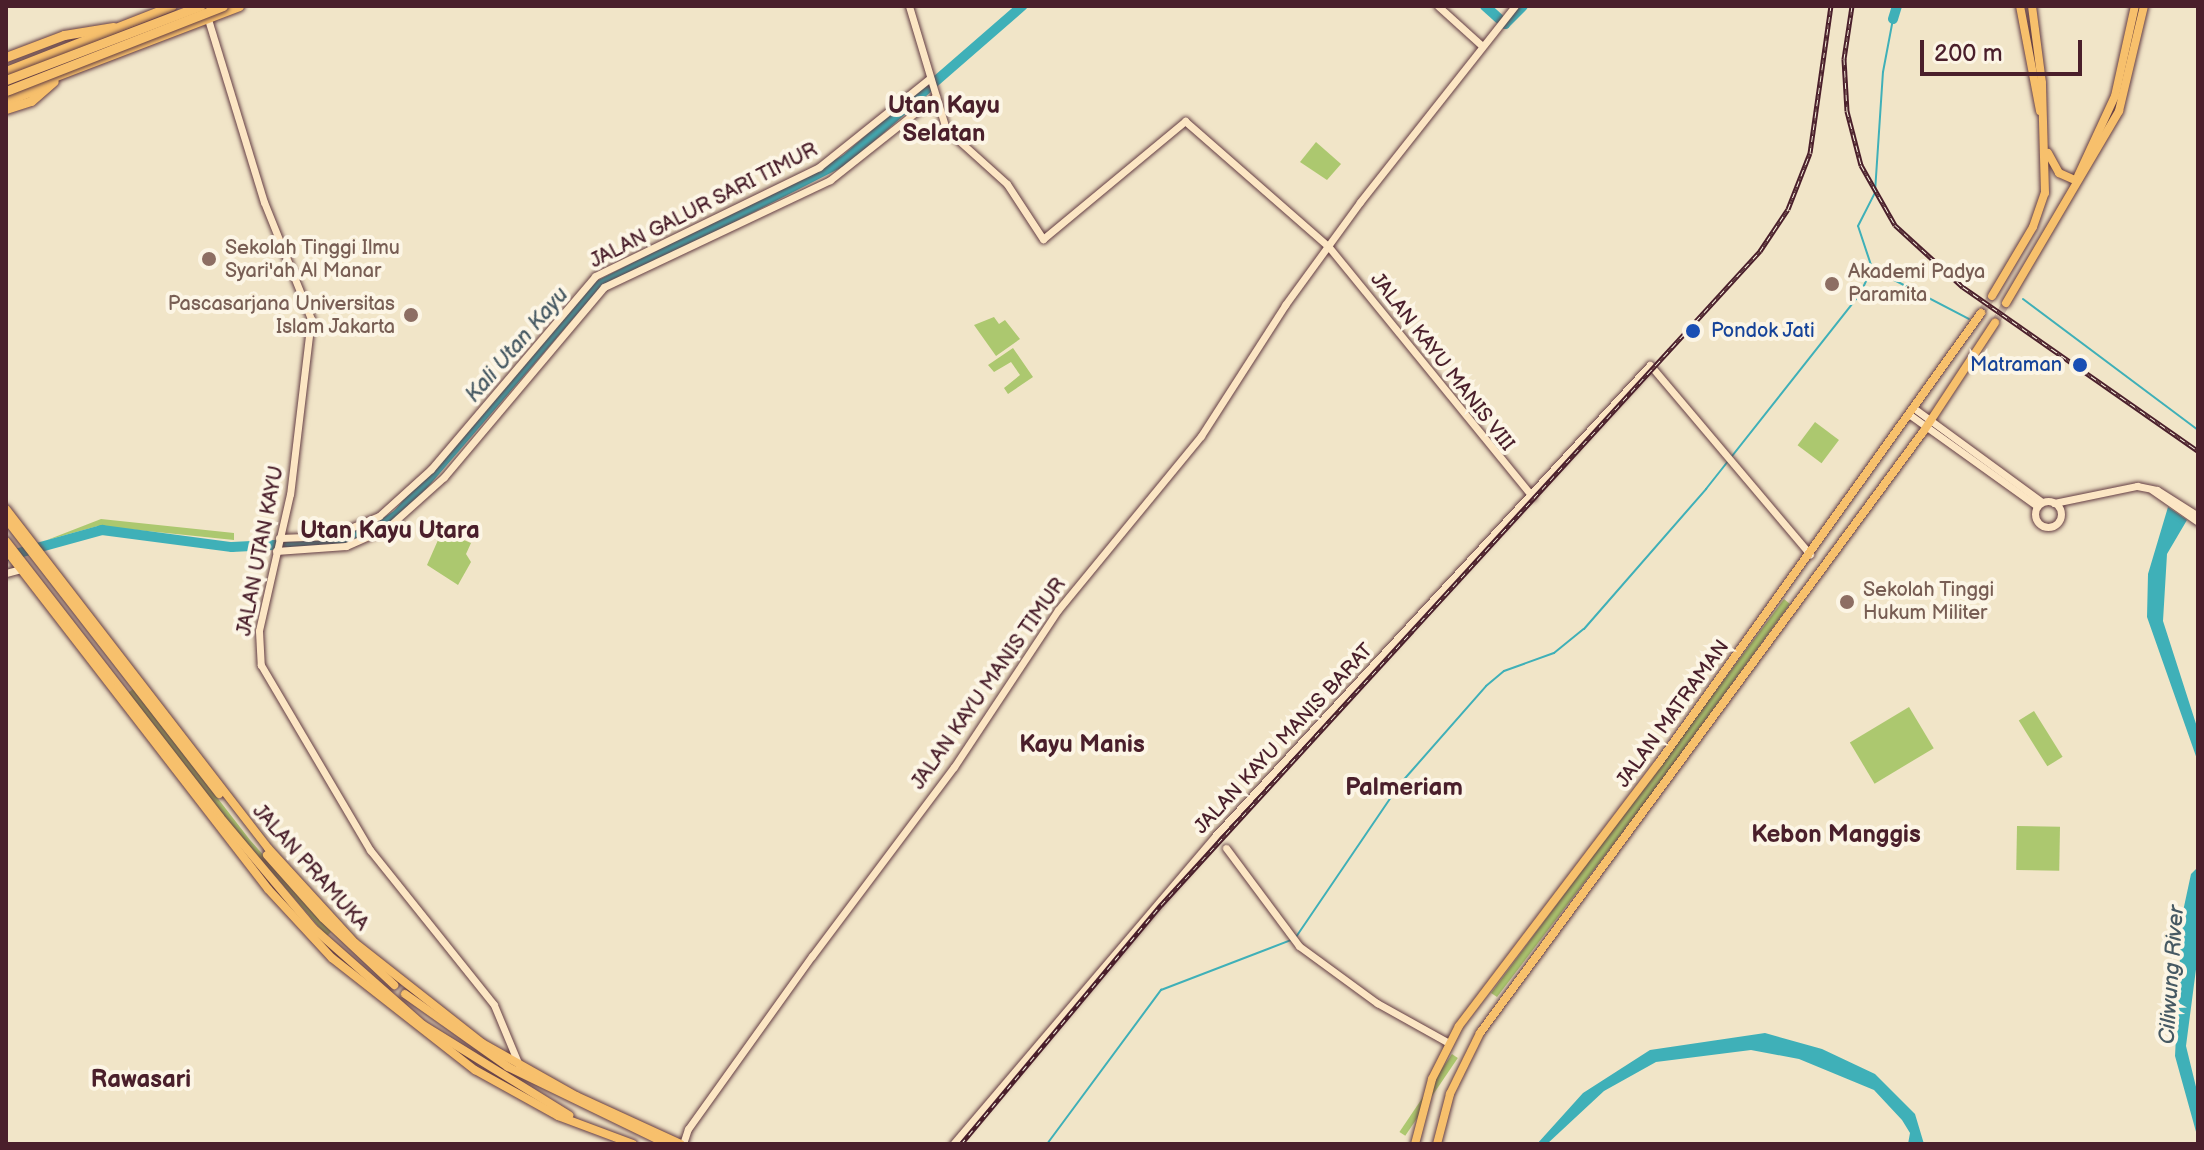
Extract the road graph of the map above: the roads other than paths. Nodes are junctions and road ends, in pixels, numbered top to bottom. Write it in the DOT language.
graph roads {
  1 [pos="172,6"];
  2 [pos="200,6"];
  3 [pos="223,6"];
  4 [pos="239,6"];
  5 [pos="909,6"];
  6 [pos="1438,6"];
  7 [pos="1515,6"];
  8 [pos="2020,6"];
  9 [pos="2032,6"];
  10 [pos="2135,6"];
  11 [pos="2144,6"];
  12 [pos="206,18"];
  13 [pos="116,27"];
  14 [pos="1480,44"];
  15 [pos="6,57"];
  16 [pos="6,68"];
  17 [pos="53,79"];
  18 [pos="6,80"];
  19 [pos="933,86"];
  20 [pos="6,93"];
  21 [pos="6,101"];
  22 [pos="6,109"];
  23 [pos="2042,114"];
  24 [pos="2047,150"];
  25 [pos="2077,181"];
  26 [pos="1328,246"];
  27 [pos="1992,296"];
  28 [pos="2006,303"];
  29 [pos="1981,313"];
  30 [pos="1992,329"];
  31 [pos="1912,412"];
  32 [pos="1929,424"];
  33 [pos="1532,496"];
  34 [pos="2080,501"];
  35 [pos="2054,503"];
  36 [pos="2040,504"];
  37 [pos="6,509"];
  38 [pos="2060,516"];
  39 [pos="379,517"];
  40 [pos="2196,518"];
  41 [pos="6,519"];
  42 [pos="386,527"];
  43 [pos="29,544"];
  44 [pos="277,545"];
  45 [pos="8,546"];
  46 [pos="1810,554"];
  47 [pos="15,557"];
  48 [pos="21,569"];
  49 [pos="6,573"];
  50 [pos="36,584"];
  51 [pos="126,668"];
  52 [pos="1226,848"];
  53 [pos="284,877"];
  54 [pos="276,886"];
  55 [pos="323,918"];
  56 [pos="336,923"];
  57 [pos="364,977"];
  58 [pos="369,989"];
  59 [pos="391,999"];
  60 [pos="397,1012"];
  61 [pos="1448,1045"];
  62 [pos="519,1065"];
  63 [pos="576,1121"];
  64 [pos="596,1130"];
  65 [pos="606,1141"];
  66 [pos="620,1144"];
  67 [pos="633,1144"];
  68 [pos="667,1144"];
  69 [pos="682,1144"];
  70 [pos="953,1144"];
  71 [pos="1415,1144"];
  72 [pos="1437,1144"];
  1 -- 13 [label="highway"];
  2 -- 12 [label="street, JALAN UTAN KAYU"];
  2 -- 18 [label="highway, bridge"];
  3 -- 20 [label="highway, bridge"];
  4 -- 12 [label="highway"];
  5 -- 19 [label="street"];
  6 -- 14 [label="street"];
  7 -- 14 [label="street, JALAN KAYU MANIS TIMUR"];
  8 -- 23 [label="main road"];
  9 -- 23 [label="main road"];
  10 -- 25 [label="main road"];
  11 -- 25 [label="main road"];
  12 -- 17 [label="highway"];
  12 -- 44 [label="street, JALAN UTAN KAYU"];
  13 -- 15 [label="highway"];
  13 -- 16 [label="highway"];
  14 -- 26 [label="street, JALAN KAYU MANIS TIMUR"];
  17 -- 20 [label="highway"];
  17 -- 21 [label="highway"];
  17 -- 22 [label="highway"];
  19 -- 26 [label="street, JALAN KAYU MANIS VIII"];
  19 -- 39 [label="street, JALAN GALUR SARI TIMUR"];
  19 -- 42 [label="street, JALAN GALUR SARI TIMUR"];
  23 -- 24 [label="main road"];
  24 -- 25 [label="main road"];
  24 -- 27 [label="main road"];
  25 -- 28 [label="main road"];
  26 -- 33 [label="street, JALAN KAYU MANIS VIII"];
  26 -- 69 [label="street, JALAN KAYU MANIS TIMUR"];
  29 -- 31 [label="main road, JALAN MATRAMAN"];
  30 -- 32 [label="main road, JALAN MATRAMAN"];
  31 -- 32 [label="street"];
  31 -- 46 [label="main road, JALAN MATRAMAN"];
  32 -- 36 [label="street"];
  32 -- 72 [label="main road, JALAN MATRAMAN"];
  33 -- 46 [label="street, JALAN KAYU MANIS BARAT"];
  33 -- 70 [label="street, JALAN KAYU MANIS BARAT"];
  34 -- 35 [label="street"];
  34 -- 38 [label="street"];
  34 -- 40 [label="street"];
  35 -- 36 [label="street"];
  35 -- 38 [label="street"];
  36 -- 38 [label="street"];
  37 -- 43 [label="main road, JALAN PRAMUKA"];
  39 -- 42 [label="street"];
  39 -- 44 [label="street, JALAN GALUR SARI TIMUR"];
  41 -- 43 [label="main road, JALAN PRAMUKA"];
  42 -- 44 [label="street, JALAN GALUR SARI TIMUR"];
  43 -- 51 [label="main road, JALAN PRAMUKA"];
  44 -- 62 [label="street, JALAN UTAN KAYU"];
  45 -- 47 [label="main road, JALAN PRAMUKA"];
  46 -- 61 [label="main road, JALAN MATRAMAN"];
  47 -- 48 [label="main road, JALAN PRAMUKA"];
  47 -- 50 [label="main road, JALAN PRAMUKA"];
  48 -- 49 [label="street"];
  48 -- 50 [label="main road, JALAN PRAMUKA"];
  50 -- 54 [label="main road, JALAN PRAMUKA"];
  50 -- 58 [label="main road, JALAN PRAMUKA"];
  51 -- 53 [label="main road, JALAN PRAMUKA"];
  51 -- 56 [label="main road, JALAN PRAMUKA"];
  52 -- 61 [label="street"];
  53 -- 54 [label="main road"];
  53 -- 55 [label="main road, JALAN PRAMUKA"];
  54 -- 57 [label="main road, JALAN PRAMUKA"];
  55 -- 56 [label="main road"];
  55 -- 68 [label="main road, JALAN PRAMUKA"];
  56 -- 62 [label="main road, JALAN PRAMUKA"];
  57 -- 58 [label="main road"];
  57 -- 59 [label="main road, JALAN PRAMUKA"];
  58 -- 60 [label="main road, JALAN PRAMUKA"];
  59 -- 60 [label="main road"];
  59 -- 63 [label="main road, JALAN PRAMUKA"];
  60 -- 63 [label="main road, JALAN PRAMUKA"];
  61 -- 71 [label="main road, JALAN MATRAMAN"];
  62 -- 69 [label="main road, JALAN PRAMUKA"];
  63 -- 64 [label="main road, JALAN PRAMUKA"];
  64 -- 65 [label="main road, JALAN PRAMUKA"];
  64 -- 67 [label="main road, JALAN PRAMUKA"];
  65 -- 66 [label="main road, JALAN PRAMUKA"];
}
